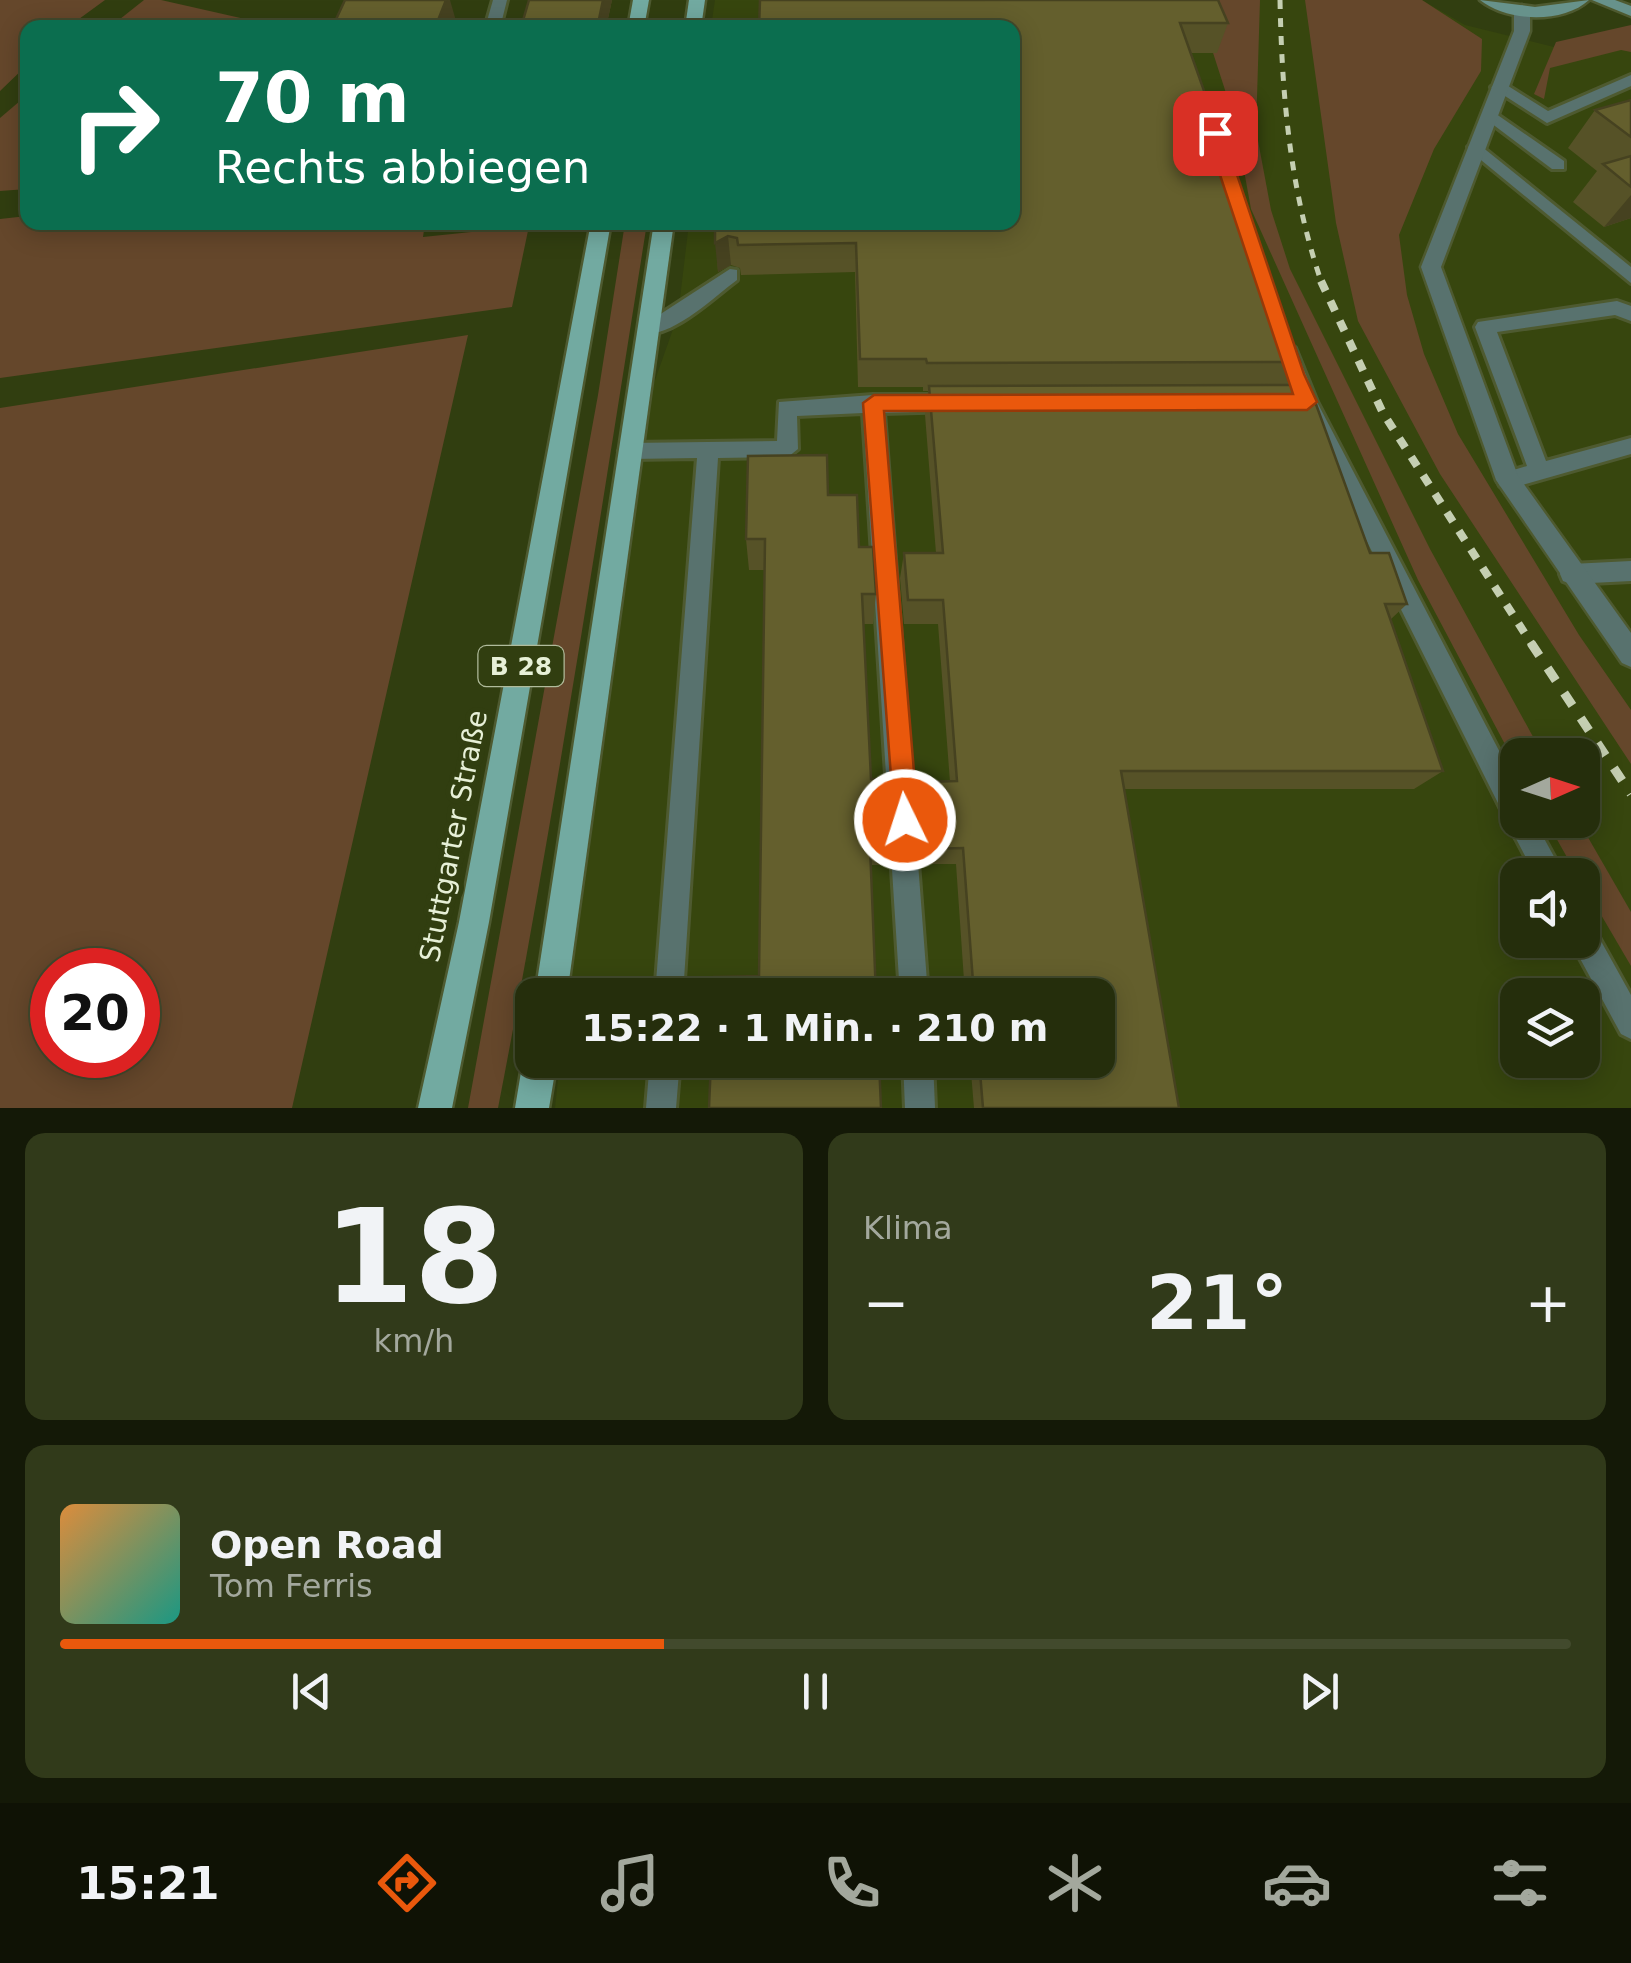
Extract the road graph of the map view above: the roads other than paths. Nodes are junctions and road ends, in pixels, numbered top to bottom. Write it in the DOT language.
graph roads {
  1 [pos="1488,0"];
  2 [pos="1581,0"];
  3 [pos="1600,0"];
  4 [pos="1522,10"];
  5 [pos="1631,11"];
  6 [pos="1631,80"];
  7 [pos="1499,87"];
  8 [pos="1489,114"];
  9 [pos="1476,148"];
  10 [pos="1558,165"];
  11 [pos="600,230"];
  12 [pos="663,230"];
  13 [pos="730,275"];
  14 [pos="1631,276"];
  15 [pos="1631,314"];
  16 [pos="1276,320"];
  17 [pos="650,328"];
  18 [pos="874,403"];
  19 [pos="972,403"];
  20 [pos="1631,446"];
  21 [pos="708,450"];
  22 [pos="630,451"];
  23 [pos="1539,469"];
  24 [pos="1508,480"];
  25 [pos="1631,570"];
  26 [pos="1571,574"];
  27 [pos="1631,654"];
  28 [pos="1500,782"];
  29 [pos="1595,958"];
  30 [pos="554,978"];
  31 [pos="670,978"];
  32 [pos="913,978"];
  33 [pos="1631,1024"];
  34 [pos="537,1078"];
  35 [pos="663,1078"];
  36 [pos="919,1078"];
  37 [pos="435,1108"];
  38 [pos="532,1108"];
  39 [pos="661,1108"];
  40 [pos="920,1108"];
  1 -- 4 [label="street"];
  2 -- 4 [label="street"];
  3 -- 5 [label="street"];
  4 -- 7 [label="street"];
  6 -- 7 [label="lane"];
  7 -- 8 [label="street"];
  8 -- 9 [label="street"];
  8 -- 10 [label="lane"];
  9 -- 14 [label="lane"];
  9 -- 24 [label="street"];
  11 -- 37 [label="main road, Stuttgarter Straße / B 28"];
  12 -- 17 [label="main road, B 28"];
  13 -- 17 [label="lane"];
  15 -- 23 [label="lane"];
  16 -- 28 [label="lane"];
  17 -- 22 [label="main road, B 28"];
  18 -- 19 [label="lane"];
  18 -- 21 [label="lane"];
  18 -- 32 [label="lane"];
  20 -- 23 [label="lane"];
  21 -- 22 [label="lane"];
  21 -- 31 [label="lane"];
  22 -- 30 [label="main road, B 28"];
  23 -- 24 [label="lane"];
  24 -- 26 [label="street"];
  25 -- 26 [label="lane"];
  26 -- 27 [label="street"];
  29 -- 33 [label="lane"];
  34 -- 38 [label="main road"];
  35 -- 39 [label="lane"];
  36 -- 40 [label="lane"];
}
